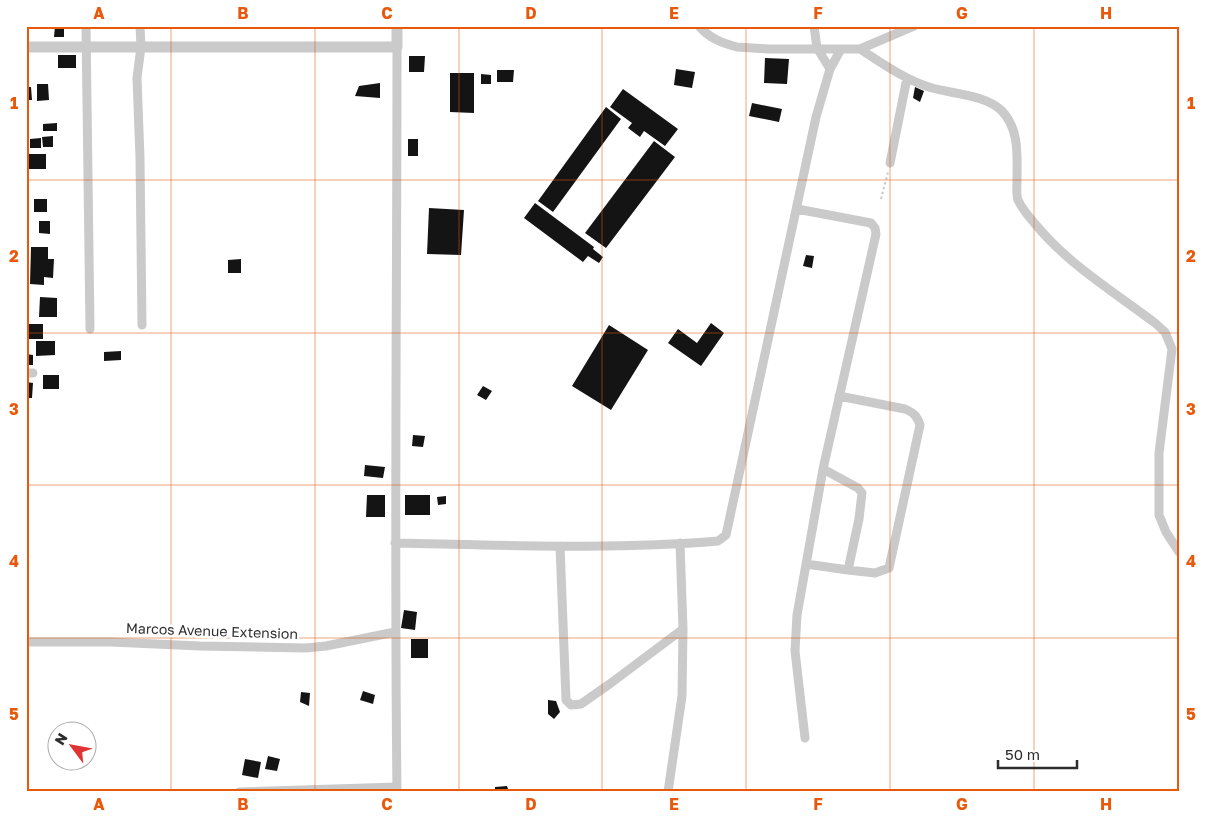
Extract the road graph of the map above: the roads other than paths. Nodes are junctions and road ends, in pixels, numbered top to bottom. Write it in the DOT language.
graph roads {
  1 [pos="86,26"];
  2 [pos="140,26"];
  3 [pos="397,26"];
  4 [pos="698,26"];
  5 [pos="814,26"];
  6 [pos="914,26"];
  7 [pos="26,47"];
  8 [pos="86,47"];
  9 [pos="140,47"];
  10 [pos="396,47"];
  11 [pos="817,48"];
  12 [pos="841,49"];
  13 [pos="860,49"];
  14 [pos="830,69"];
  15 [pos="907,78"];
  16 [pos="890,163"];
  17 [pos="797,209"];
  18 [pos="142,325"];
  19 [pos="90,329"];
  20 [pos="839,396"];
  21 [pos="824,469"];
  22 [pos="395,543"];
  23 [pos="680,543"];
  24 [pos="560,546"];
  25 [pos="1179,552"];
  26 [pos="806,564"];
  27 [pos="848,570"];
  28 [pos="683,629"];
  29 [pos="395,632"];
  30 [pos="26,642"];
  31 [pos="805,738"];
  32 [pos="397,789"];
  33 [pos="239,792"];
  34 [pos="668,792"];
  1 -- 8 [label="street"];
  2 -- 9 [label="street"];
  3 -- 10 [label="street"];
  4 -- 11 [label="street"];
  5 -- 11 [label="street"];
  6 -- 13 [label="street"];
  7 -- 8 [label="street"];
  8 -- 9 [label="street"];
  8 -- 19 [label="street"];
  9 -- 10 [label="street"];
  9 -- 18 [label="street"];
  10 -- 22 [label="street"];
  11 -- 12 [label="street"];
  11 -- 14 [label="street"];
  12 -- 13 [label="street"];
  12 -- 14 [label="street"];
  13 -- 15 [label="street"];
  14 -- 17 [label="street"];
  15 -- 16 [label="street"];
  15 -- 25 [label="street"];
  17 -- 20 [label="street"];
  17 -- 23 [label="street"];
  20 -- 21 [label="street"];
  20 -- 27 [label="street"];
  21 -- 26 [label="street"];
  21 -- 27 [label="street"];
  22 -- 24 [label="street"];
  22 -- 29 [label="street"];
  23 -- 24 [label="street"];
  23 -- 28 [label="street"];
  24 -- 28 [label="street"];
  26 -- 27 [label="street"];
  26 -- 31 [label="street"];
  28 -- 34 [label="street"];
  29 -- 30 [label="street, Marcos Avenue Extension"];
  29 -- 32 [label="street"];
  32 -- 33 [label="street"];
}
